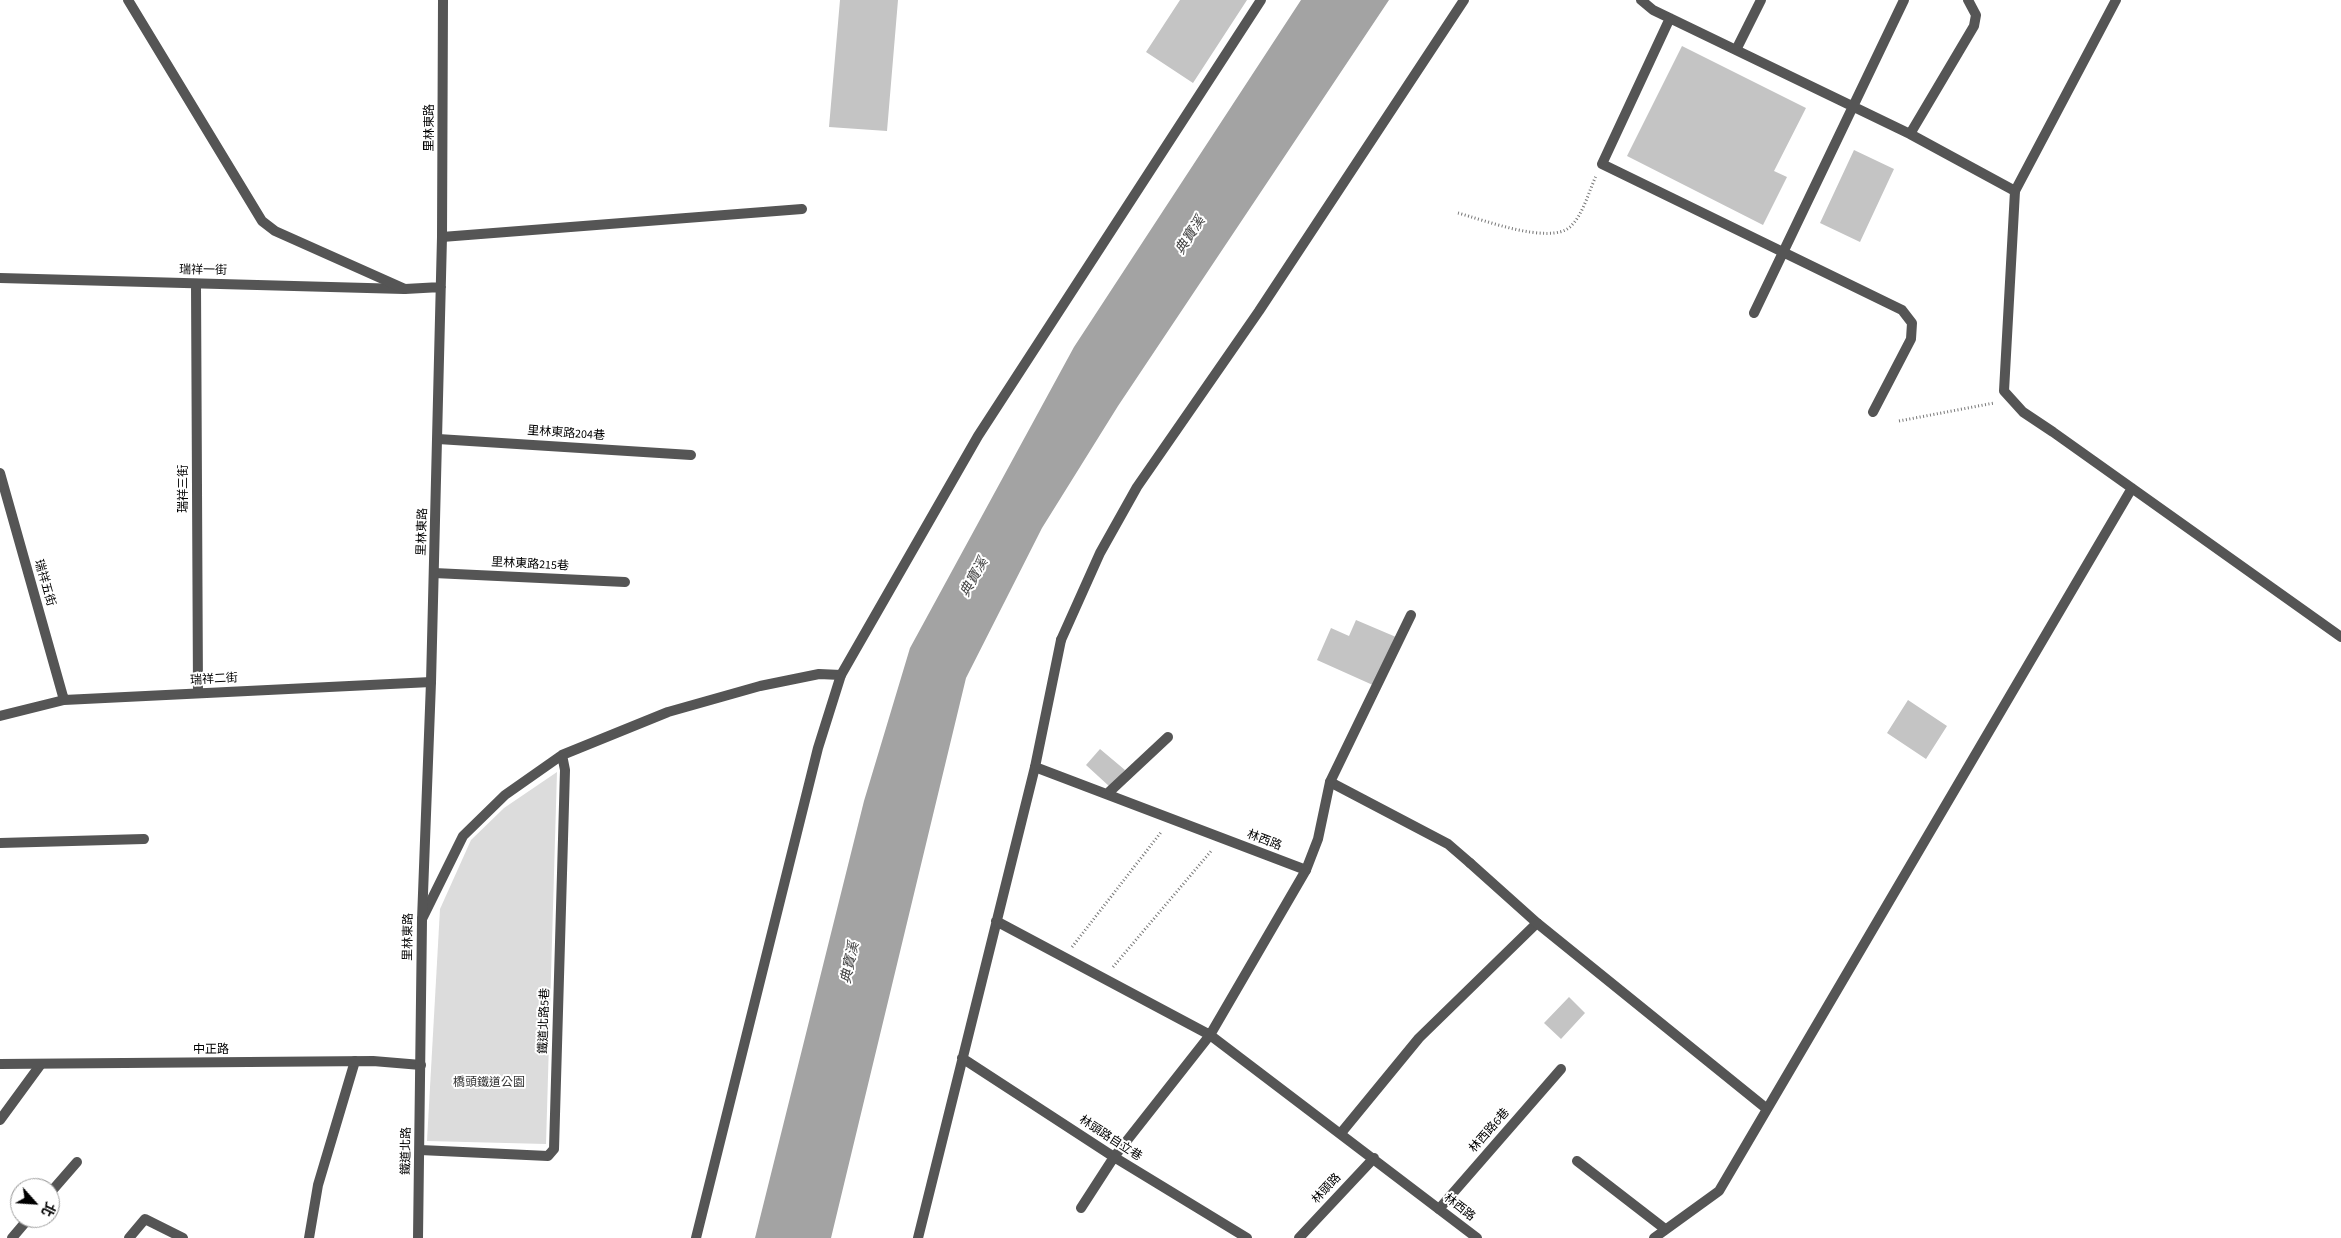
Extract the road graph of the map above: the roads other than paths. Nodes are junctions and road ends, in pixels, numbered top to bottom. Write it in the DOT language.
graph roads {
  1 [pos="128,0"];
  2 [pos="442,0"];
  3 [pos="1261,0"];
  4 [pos="1464,0"];
  5 [pos="1641,0"];
  6 [pos="1761,0"];
  7 [pos="1904,0"];
  8 [pos="1968,0"];
  9 [pos="2116,0"];
  10 [pos="1670,18"];
  11 [pos="1736,50"];
  12 [pos="1853,106"];
  13 [pos="1910,134"];
  14 [pos="2015,191"];
  15 [pos="802,209"];
  16 [pos="442,237"];
  17 [pos="1783,251"];
  18 [pos="0,278"];
  19 [pos="196,284"];
  20 [pos="441,287"];
  21 [pos="406,289"];
  22 [pos="1754,312"];
  23 [pos="1873,412"];
  24 [pos="438,439"];
  25 [pos="692,455"];
  26 [pos="0,473"];
  27 [pos="2132,488"];
  28 [pos="434,573"];
  29 [pos="625,582"];
  30 [pos="1411,615"];
  31 [pos="2341,637"];
  32 [pos="842,675"];
  33 [pos="431,682"];
  34 [pos="198,693"];
  35 [pos="64,700"];
  36 [pos="0,716"];
  37 [pos="1168,737"];
  38 [pos="562,755"];
  39 [pos="1035,767"];
  40 [pos="1330,782"];
  41 [pos="1107,794"];
  42 [pos="144,839"];
  43 [pos="0,843"];
  44 [pos="1306,870"];
  45 [pos="422,920"];
  46 [pos="996,921"];
  47 [pos="1537,923"];
  48 [pos="1210,1035"];
  49 [pos="962,1058"];
  50 [pos="355,1061"];
  51 [pos="0,1064"];
  52 [pos="40,1064"];
  53 [pos="421,1065"];
  54 [pos="1560,1069"];
  55 [pos="1768,1110"];
  56 [pos="0,1120"];
  57 [pos="1341,1133"];
  58 [pos="420,1150"];
  59 [pos="1114,1157"];
  60 [pos="1374,1158"];
  61 [pos="1577,1161"];
  62 [pos="77,1162"];
  63 [pos="60,1182"];
  64 [pos="1082,1208"];
  65 [pos="1439,1209"];
  66 [pos="20,1228"];
  67 [pos="1665,1229"];
  68 [pos="12,1238"];
  69 [pos="129,1238"];
  70 [pos="183,1238"];
  71 [pos="309,1238"];
  72 [pos="418,1238"];
  73 [pos="696,1238"];
  74 [pos="918,1238"];
  75 [pos="1247,1238"];
  76 [pos="1299,1238"];
  77 [pos="1477,1238"];
  78 [pos="1654,1238"];
  1 -- 21 [label="street"];
  2 -- 16 [label="street, 里林東路"];
  3 -- 32 [label="street"];
  4 -- 39 [label="street"];
  5 -- 10 [label="street"];
  6 -- 11 [label="street"];
  7 -- 12 [label="street"];
  8 -- 13 [label="street"];
  9 -- 14 [label="street"];
  10 -- 11 [label="street"];
  10 -- 17 [label="street"];
  11 -- 12 [label="street"];
  12 -- 13 [label="street"];
  12 -- 17 [label="street"];
  13 -- 14 [label="street"];
  14 -- 27 [label="street"];
  15 -- 16 [label="street"];
  16 -- 20 [label="street, 里林東路"];
  17 -- 22 [label="street"];
  17 -- 23 [label="street"];
  18 -- 19 [label="street, 瑞祥一街"];
  19 -- 21 [label="street, 瑞祥一街"];
  19 -- 34 [label="street, 瑞祥三街"];
  20 -- 21 [label="street, 瑞祥一街"];
  20 -- 24 [label="street, 里林東路"];
  24 -- 25 [label="street, 里林東路204巷"];
  24 -- 28 [label="street, 里林東路"];
  26 -- 35 [label="street, 瑞祥五街"];
  27 -- 31 [label="street"];
  27 -- 55 [label="street"];
  28 -- 29 [label="street, 里林東路215巷"];
  28 -- 33 [label="street, 里林東路"];
  30 -- 40 [label="street"];
  32 -- 38 [label="street"];
  32 -- 73 [label="street"];
  33 -- 34 [label="street, 瑞祥二街"];
  33 -- 45 [label="street, 里林東路"];
  34 -- 35 [label="street, 瑞祥二街"];
  35 -- 36 [label="street, 瑞祥二街"];
  37 -- 41 [label="street"];
  38 -- 45 [label="street"];
  38 -- 58 [label="street, 鐵道北路5巷"];
  39 -- 41 [label="street, 林西路"];
  39 -- 46 [label="street"];
  40 -- 44 [label="street"];
  40 -- 47 [label="street"];
  41 -- 44 [label="street, 林西路"];
  42 -- 43 [label="street"];
  44 -- 48 [label="street"];
  45 -- 53 [label="street, 里林東路"];
  46 -- 48 [label="street, 林西路"];
  46 -- 49 [label="street"];
  47 -- 55 [label="street"];
  47 -- 57 [label="street"];
  48 -- 57 [label="street, 林西路"];
  48 -- 59 [label="street"];
  49 -- 59 [label="street, 林頭路自立巷"];
  49 -- 74 [label="street"];
  50 -- 52 [label="street, 中正路"];
  50 -- 53 [label="street, 中正路"];
  50 -- 71 [label="street"];
  51 -- 52 [label="street, 中正路"];
  52 -- 56 [label="street"];
  53 -- 58 [label="street, 鐵道北路"];
  54 -- 65 [label="street, 林西路6巷"];
  55 -- 67 [label="street"];
  57 -- 60 [label="street, 林西路"];
  58 -- 72 [label="street, 鐵道北路"];
  59 -- 64 [label="street"];
  59 -- 75 [label="street, 林頭路自立巷"];
  60 -- 65 [label="street, 林西路"];
  60 -- 76 [label="street, 林頭路"];
  61 -- 67 [label="street"];
  62 -- 63 [label="street"];
  65 -- 77 [label="street, 林西路"];
  66 -- 68 [label="street"];
  67 -- 78 [label="street"];
  69 -- 70 [label="street"];
}
